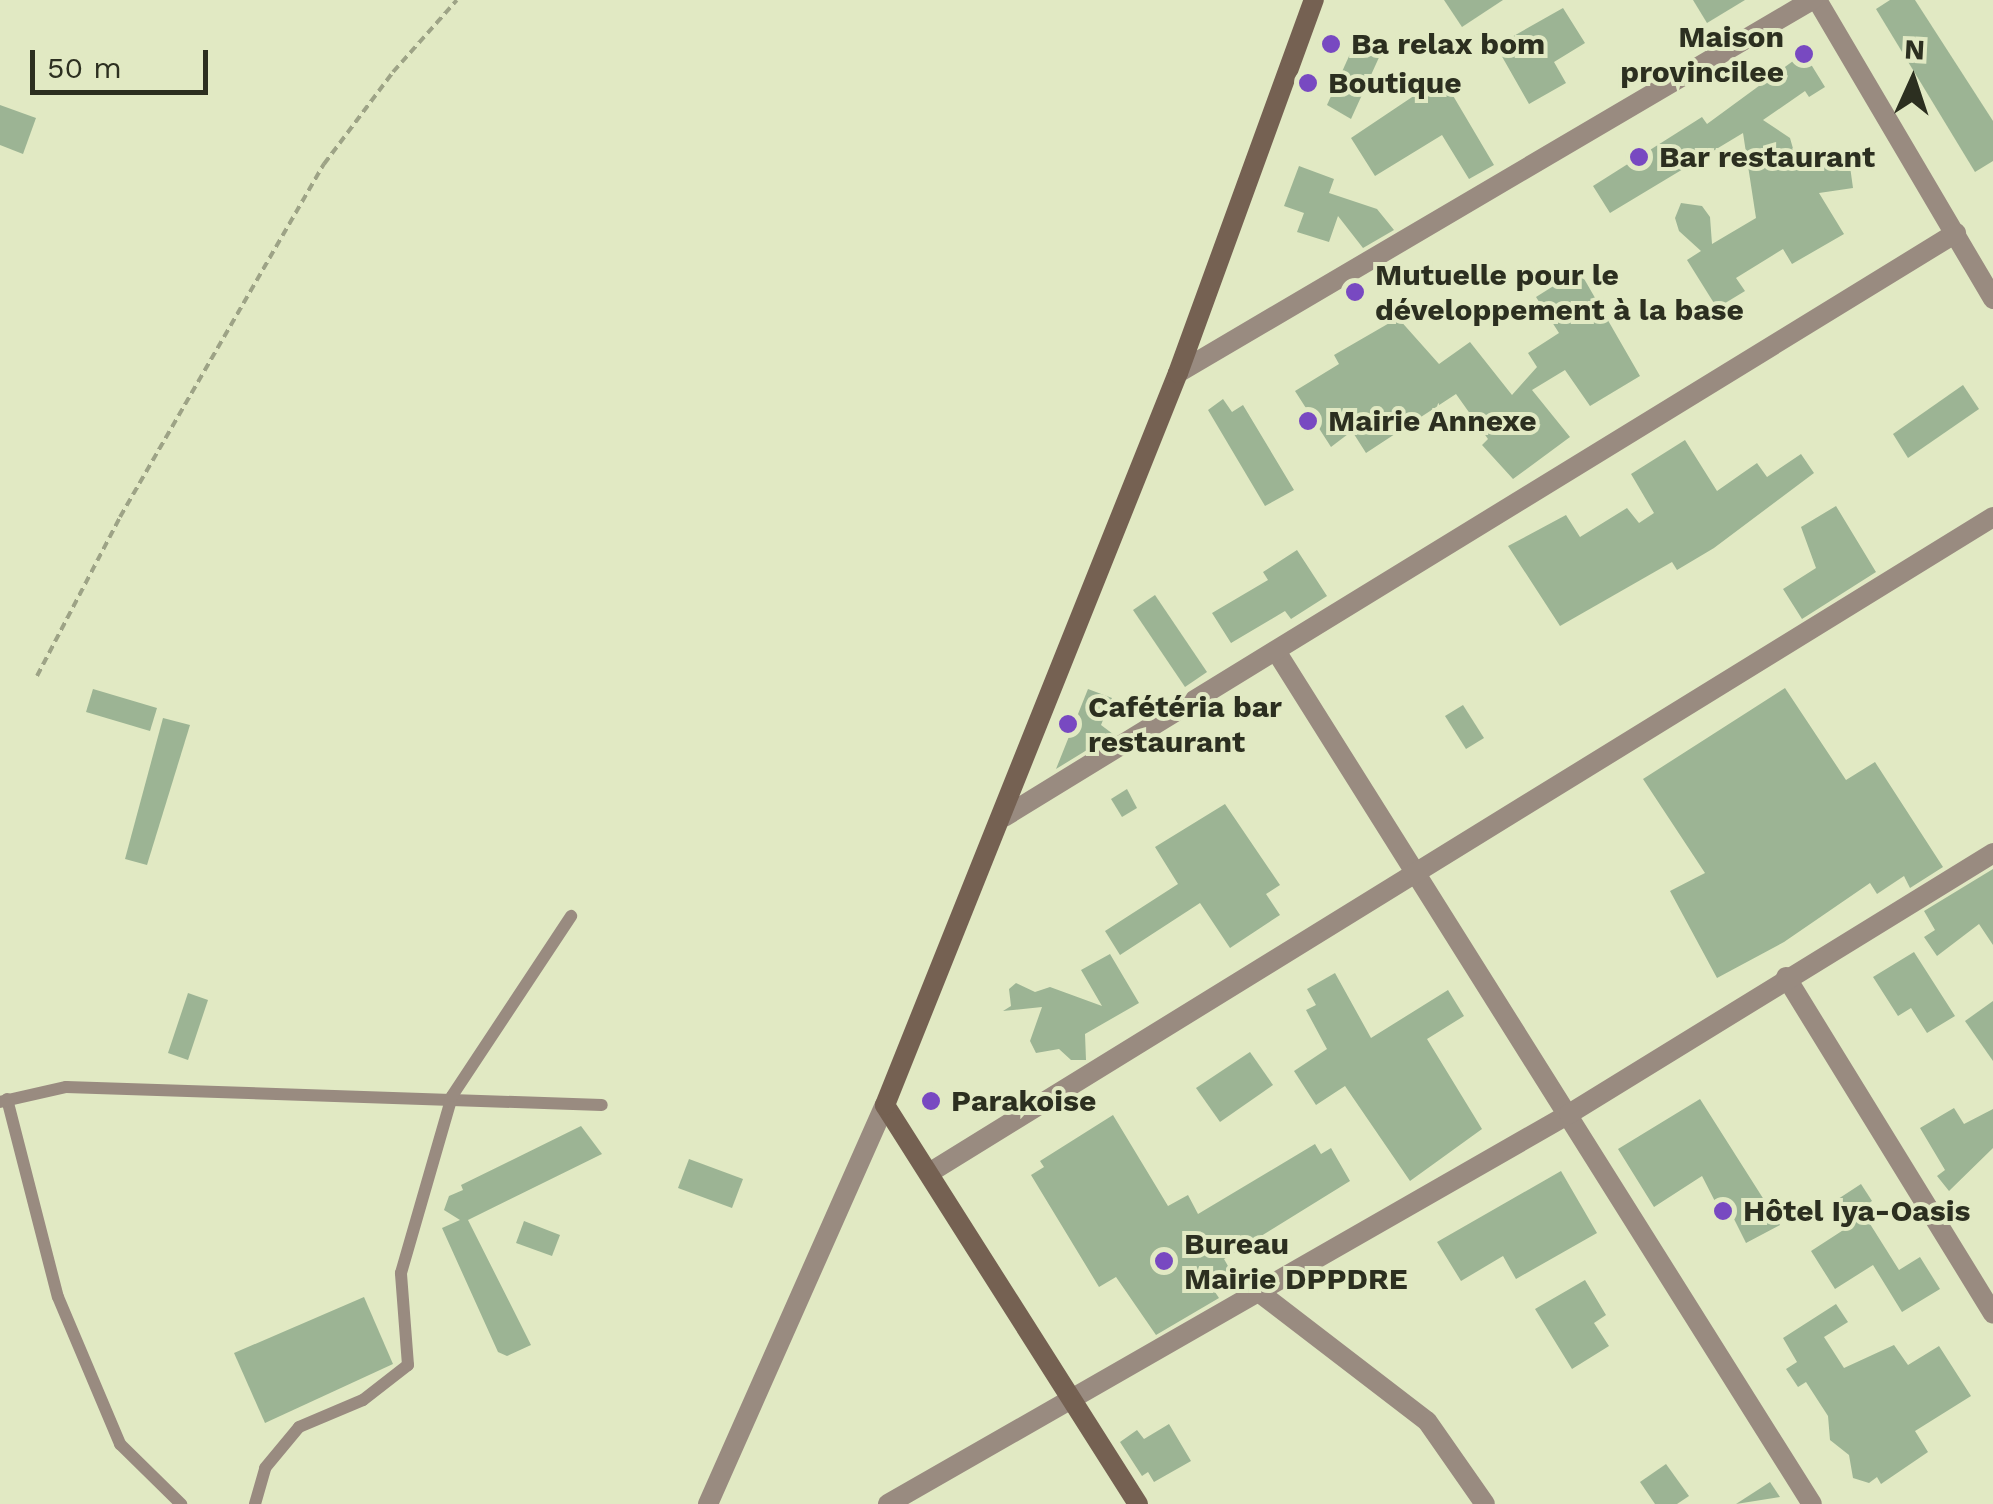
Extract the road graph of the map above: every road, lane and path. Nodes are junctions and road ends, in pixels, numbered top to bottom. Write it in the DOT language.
graph roads {
  1 [pos="458,0"];
  2 [pos="1314,0"];
  3 [pos="1814,0"];
  4 [pos="1956,234"];
  5 [pos="1993,299"];
  6 [pos="1178,373"];
  7 [pos="1993,517"];
  8 [pos="1276,651"];
  9 [pos="37,676"];
  10 [pos="1004,818"];
  11 [pos="1993,852"];
  12 [pos="1412,876"];
  13 [pos="570,916"];
  14 [pos="1786,977"];
  15 [pos="452,1096"];
  16 [pos="3,1100"];
  17 [pos="602,1105"];
  18 [pos="886,1106"];
  19 [pos="1568,1114"];
  20 [pos="929,1173"];
  21 [pos="1260,1292"];
  22 [pos="1993,1314"];
  23 [pos="1072,1396"];
  24 [pos="181,1504"];
  25 [pos="255,1504"];
  26 [pos="708,1504"];
  27 [pos="888,1504"];
  28 [pos="1138,1504"];
  29 [pos="1485,1504"];
  30 [pos="1812,1504"];
  1 -- 9 [label="path"];
  2 -- 6 [label="street"];
  3 -- 4 [label="street"];
  3 -- 6 [label="street"];
  4 -- 5 [label="street"];
  4 -- 8 [label="street"];
  6 -- 10 [label="street"];
  7 -- 12 [label="street"];
  8 -- 10 [label="street"];
  8 -- 12 [label="street"];
  10 -- 18 [label="street"];
  11 -- 14 [label="street"];
  12 -- 19 [label="street"];
  12 -- 20 [label="street"];
  13 -- 15 [label="lane"];
  14 -- 19 [label="street"];
  14 -- 22 [label="street"];
  15 -- 16 [label="lane"];
  15 -- 17 [label="lane"];
  15 -- 25 [label="lane"];
  16 -- 24 [label="lane"];
  18 -- 20 [label="street"];
  18 -- 26 [label="street"];
  19 -- 21 [label="street"];
  19 -- 30 [label="street"];
  20 -- 23 [label="street"];
  21 -- 23 [label="street"];
  21 -- 29 [label="street"];
  23 -- 27 [label="street"];
  23 -- 28 [label="street"];
}
